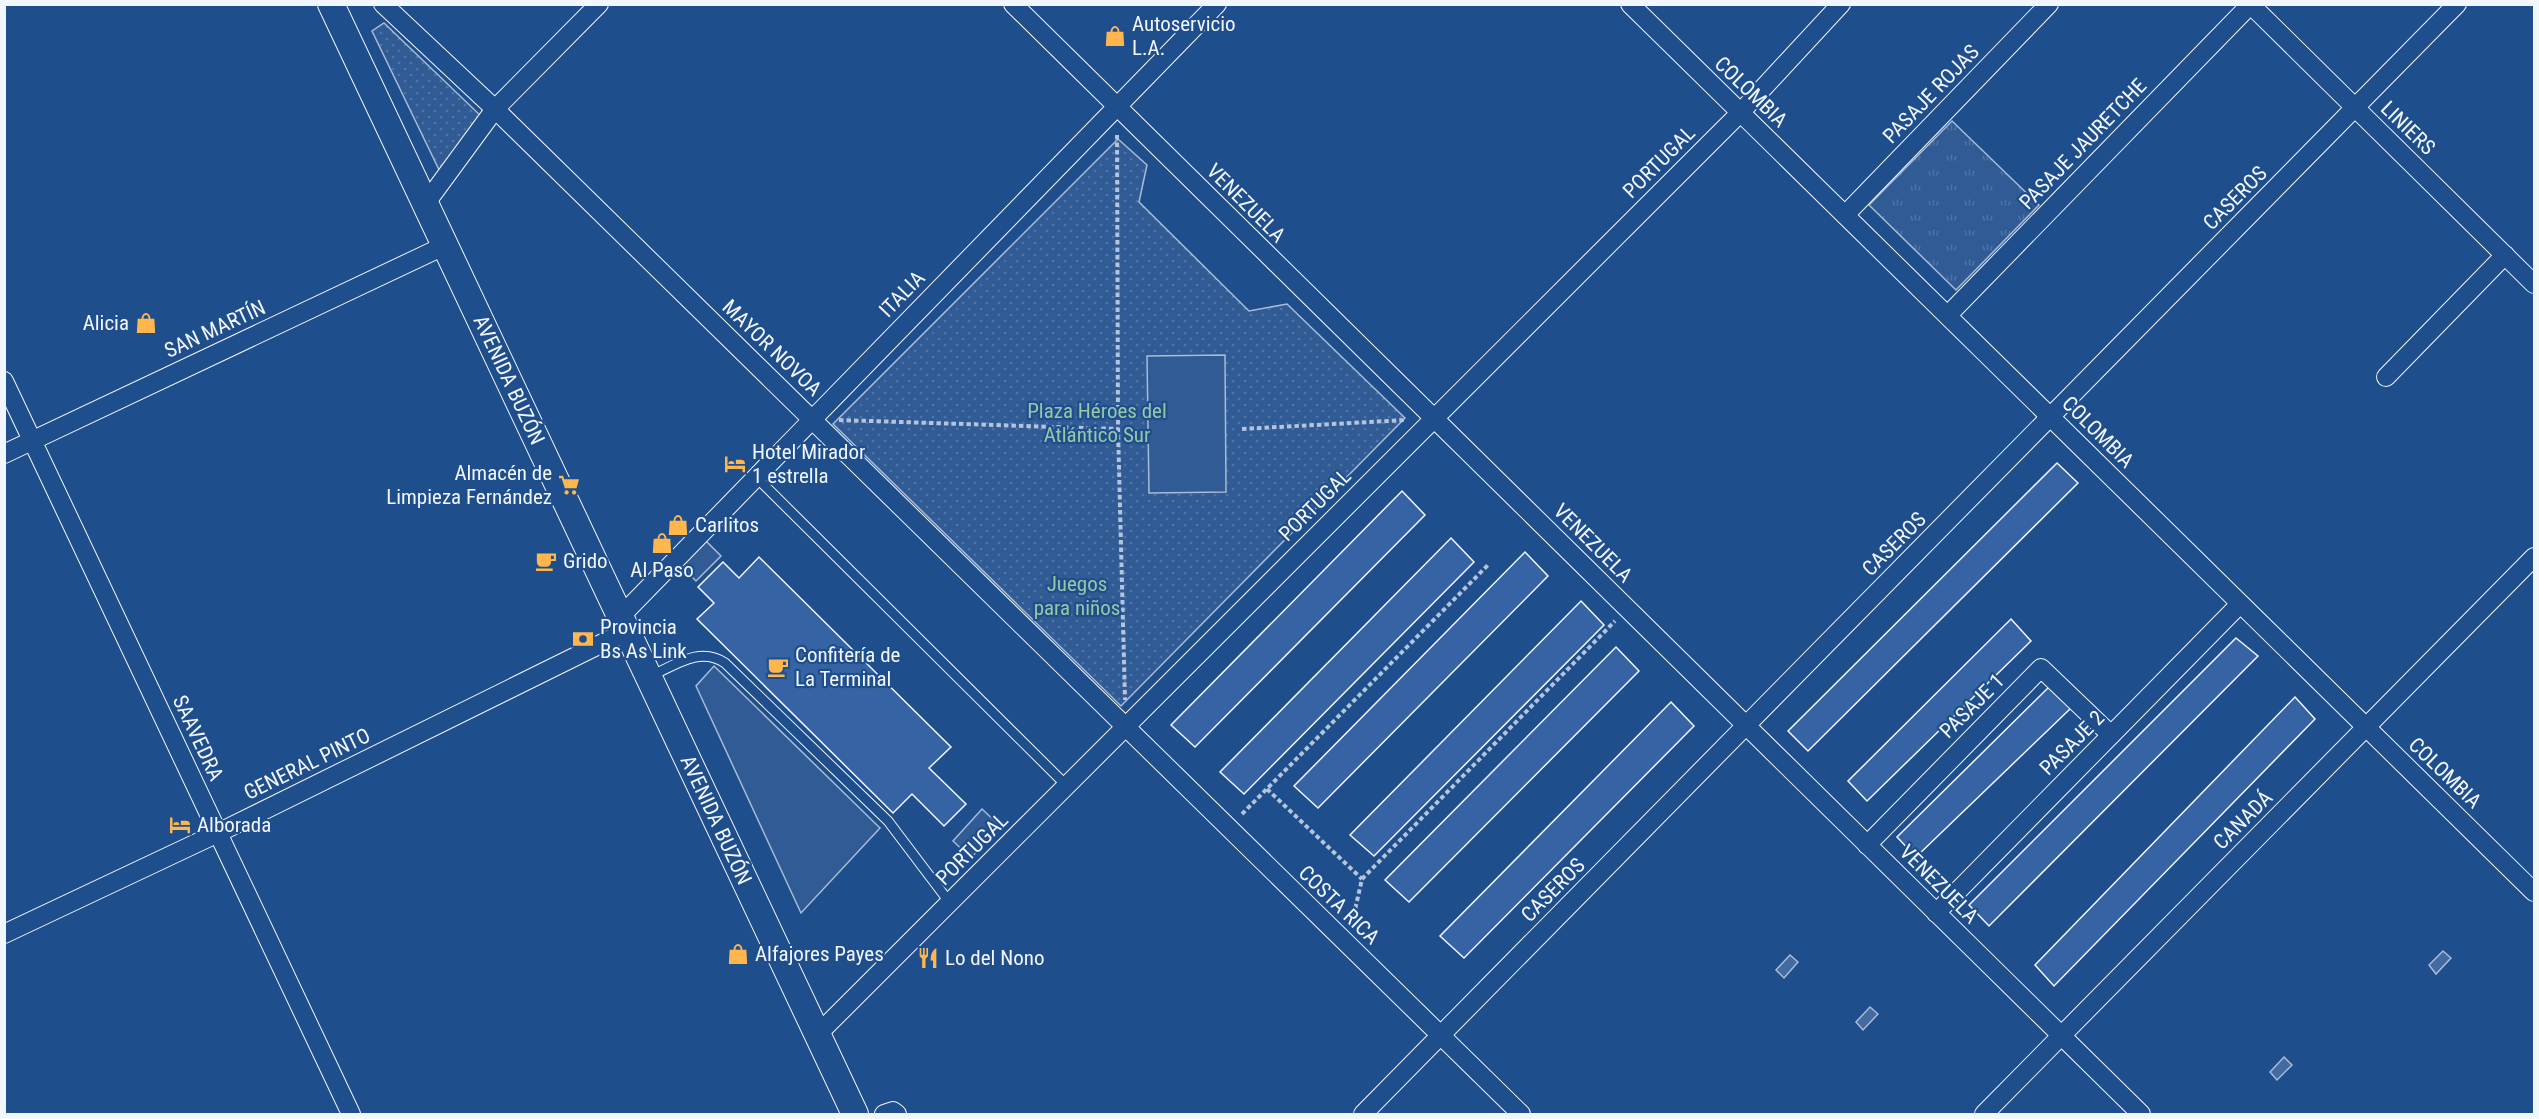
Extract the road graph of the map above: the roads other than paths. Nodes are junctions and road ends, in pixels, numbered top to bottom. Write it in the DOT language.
graph roads {
  1 [pos="331,4"];
  2 [pos="383,4"];
  3 [pos="599,4"];
  4 [pos="1013,4"];
  5 [pos="1217,4"];
  6 [pos="1630,4"];
  7 [pos="1841,4"];
  8 [pos="2049,4"];
  9 [pos="2457,4"];
  10 [pos="2250,5"];
  11 [pos="1117,107"];
  12 [pos="495,108"];
  13 [pos="2355,108"];
  14 [pos="1740,112"];
  15 [pos="426,203"];
  16 [pos="1845,215"];
  17 [pos="446,245"];
  18 [pos="2505,255"];
  19 [pos="2535,284"];
  20 [pos="1948,315"];
  21 [pos="2386,377"];
  22 [pos="4,381"];
  23 [pos="2051,417"];
  24 [pos="811,418"];
  25 [pos="1433,418"];
  26 [pos="33,441"];
  27 [pos="4,454"];
  28 [pos="756,477"];
  29 [pos="2535,557"];
  30 [pos="2240,604"];
  31 [pos="624,623"];
  32 [pos="649,677"];
  33 [pos="1746,726"];
  34 [pos="1126,727"];
  35 [pos="2366,727"];
  36 [pos="2111,735"];
  37 [pos="1067,786"];
  38 [pos="218,833"];
  39 [pos="1867,845"];
  40 [pos="2535,892"];
  41 [pos="950,903"];
  42 [pos="1936,913"];
  43 [pos="4,934"];
  44 [pos="817,1035"];
  45 [pos="1441,1036"];
  46 [pos="2061,1036"];
  47 [pos="351,1114"];
  48 [pos="855,1114"];
  49 [pos="884,1114"];
  50 [pos="897,1114"];
  51 [pos="1363,1114"];
  52 [pos="1521,1114"];
  53 [pos="1984,1114"];
  54 [pos="2140,1114"];
  1 -- 15 [label="main road, AVENIDA BUZÓN"];
  2 -- 12 [label="street, MAYOR NOVOA"];
  3 -- 12 [label="street"];
  4 -- 11 [label="street, VENEZUELA"];
  5 -- 11 [label="street, ITALIA"];
  6 -- 14 [label="street, COLOMBIA"];
  7 -- 14 [label="street, PORTUGAL"];
  8 -- 16 [label="street, PASAJE ROJAS"];
  9 -- 13 [label="street, CASEROS"];
  10 -- 13 [label="street, LINIERS"];
  10 -- 20 [label="street, PASAJE JAURETCHE"];
  11 -- 24 [label="street, ITALIA"];
  11 -- 25 [label="street, VENEZUELA"];
  12 -- 15 [label="street"];
  12 -- 24 [label="street, MAYOR NOVOA"];
  13 -- 18 [label="street, LINIERS"];
  13 -- 23 [label="street, CASEROS"];
  14 -- 16 [label="street, COLOMBIA"];
  14 -- 25 [label="street, PORTUGAL"];
  15 -- 17 [label="main road, AVENIDA BUZÓN"];
  16 -- 20 [label="street, COLOMBIA"];
  17 -- 26 [label="street, SAN MARTÍN"];
  17 -- 31 [label="main road, AVENIDA BUZÓN"];
  18 -- 19 [label="street, LINIERS"];
  18 -- 21 [label="street"];
  20 -- 23 [label="street, COLOMBIA"];
  22 -- 26 [label="street, SAAVEDRA"];
  23 -- 30 [label="street, COLOMBIA"];
  23 -- 33 [label="street, CASEROS"];
  24 -- 28 [label="street, ITALIA"];
  24 -- 34 [label="street, MAYOR NOVOA"];
  25 -- 33 [label="street, VENEZUELA"];
  25 -- 34 [label="street, PORTUGAL"];
  26 -- 27 [label="street, SAN MARTÍN"];
  26 -- 38 [label="street, SAAVEDRA"];
  28 -- 31 [label="street, ITALIA"];
  28 -- 37 [label="lane"];
  29 -- 35 [label="street, CANADÁ"];
  30 -- 35 [label="street, COLOMBIA"];
  30 -- 36 [label="street, PASAJE 2"];
  31 -- 32 [label="main road, AVENIDA BUZÓN"];
  31 -- 38 [label="street, GENERAL PINTO"];
  32 -- 41 [label="lane"];
  32 -- 44 [label="main road, AVENIDA BUZÓN"];
  33 -- 39 [label="street, VENEZUELA"];
  33 -- 45 [label="street, CASEROS"];
  34 -- 37 [label="street, PORTUGAL"];
  34 -- 45 [label="street, COSTA RICA"];
  35 -- 40 [label="street, COLOMBIA"];
  35 -- 46 [label="street, CANADÁ"];
  36 -- 39 [label="street, PASAJE 1"];
  36 -- 42 [label="street, PASAJE 2"];
  37 -- 41 [label="street, PORTUGAL"];
  38 -- 43 [label="street, GENERAL PINTO"];
  38 -- 47 [label="street, SAAVEDRA"];
  39 -- 42 [label="street, VENEZUELA"];
  41 -- 44 [label="street, PORTUGAL"];
  42 -- 46 [label="street, VENEZUELA"];
  44 -- 48 [label="main road, AVENIDA BUZÓN"];
  45 -- 51 [label="street, CASEROS"];
  45 -- 52 [label="street, COSTA RICA"];
  46 -- 53 [label="street, CANADÁ"];
  46 -- 54 [label="street, VENEZUELA"];
  49 -- 50 [label="street"];
}
